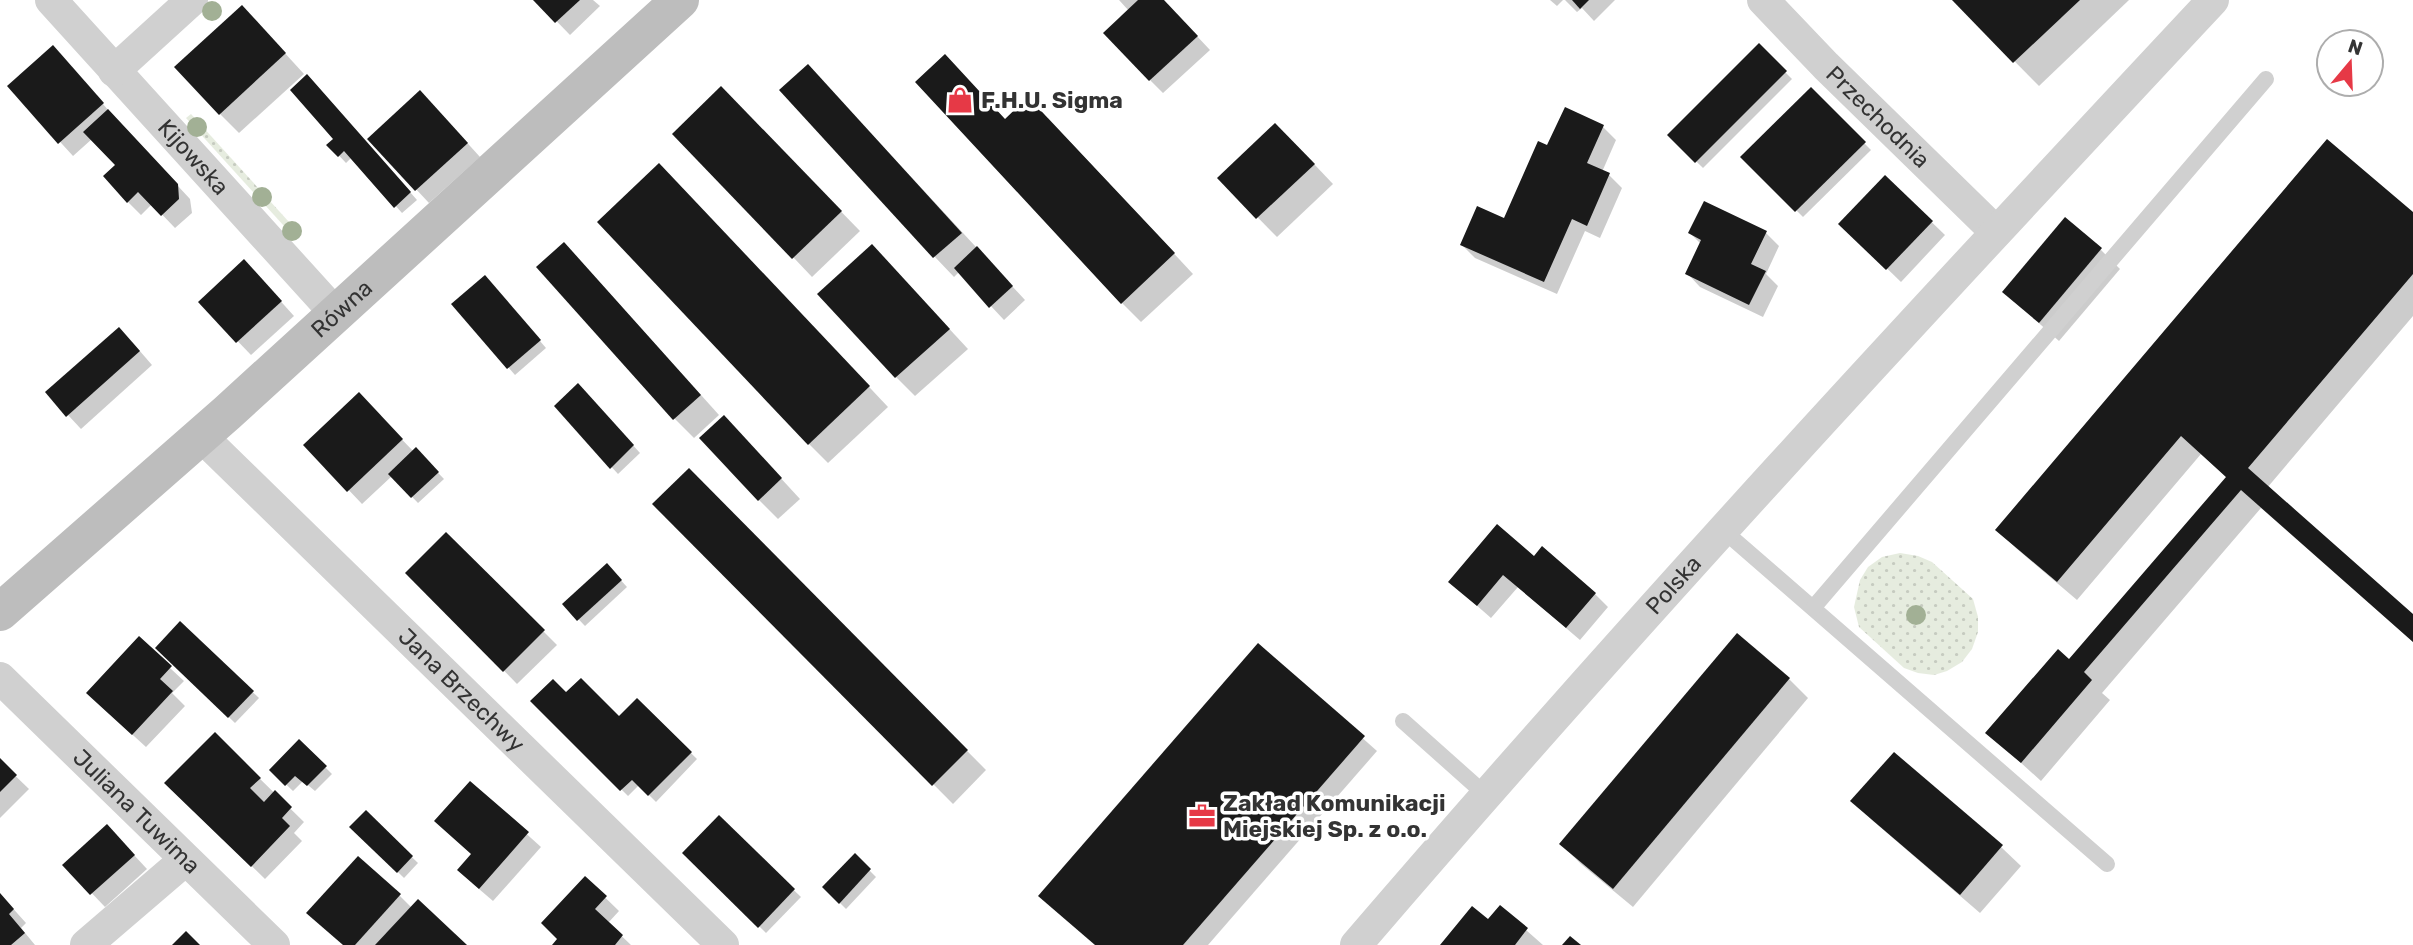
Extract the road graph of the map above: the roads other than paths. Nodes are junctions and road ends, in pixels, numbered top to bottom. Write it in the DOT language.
graph roads {
  1 [pos="51,0"];
  2 [pos="192,0"];
  3 [pos="680,0"];
  4 [pos="1763,0"];
  5 [pos="2213,0"];
  6 [pos="114,71"];
  7 [pos="2266,79"];
  8 [pos="1996,232"];
  9 [pos="336,314"];
  10 [pos="201,436"];
  11 [pos="1724,531"];
  12 [pos="1813,608"];
  13 [pos="0,612"];
  14 [pos="0,678"];
  15 [pos="1403,721"];
  16 [pos="1486,794"];
  17 [pos="185,860"];
  18 [pos="2107,864"];
  19 [pos="86,945"];
  20 [pos="274,945"];
  21 [pos="723,945"];
  22 [pos="1356,945"];
  1 -- 6 [label="street, Kijowska"];
  2 -- 6 [label="street"];
  3 -- 9 [label="street, Równa"];
  4 -- 8 [label="street, Przechodnia"];
  5 -- 8 [label="street, Polska"];
  6 -- 9 [label="street, Kijowska"];
  7 -- 12 [label="lane"];
  8 -- 11 [label="street, Polska"];
  9 -- 10 [label="street, Równa"];
  10 -- 13 [label="street, Równa"];
  10 -- 21 [label="street, Jana Brzechwy"];
  11 -- 12 [label="lane"];
  11 -- 16 [label="street, Polska"];
  12 -- 18 [label="lane"];
  14 -- 17 [label="street, Juliana Tuwima"];
  15 -- 16 [label="lane"];
  16 -- 22 [label="street, Polska"];
  17 -- 19 [label="street"];
  17 -- 20 [label="street, Juliana Tuwima"];
}
